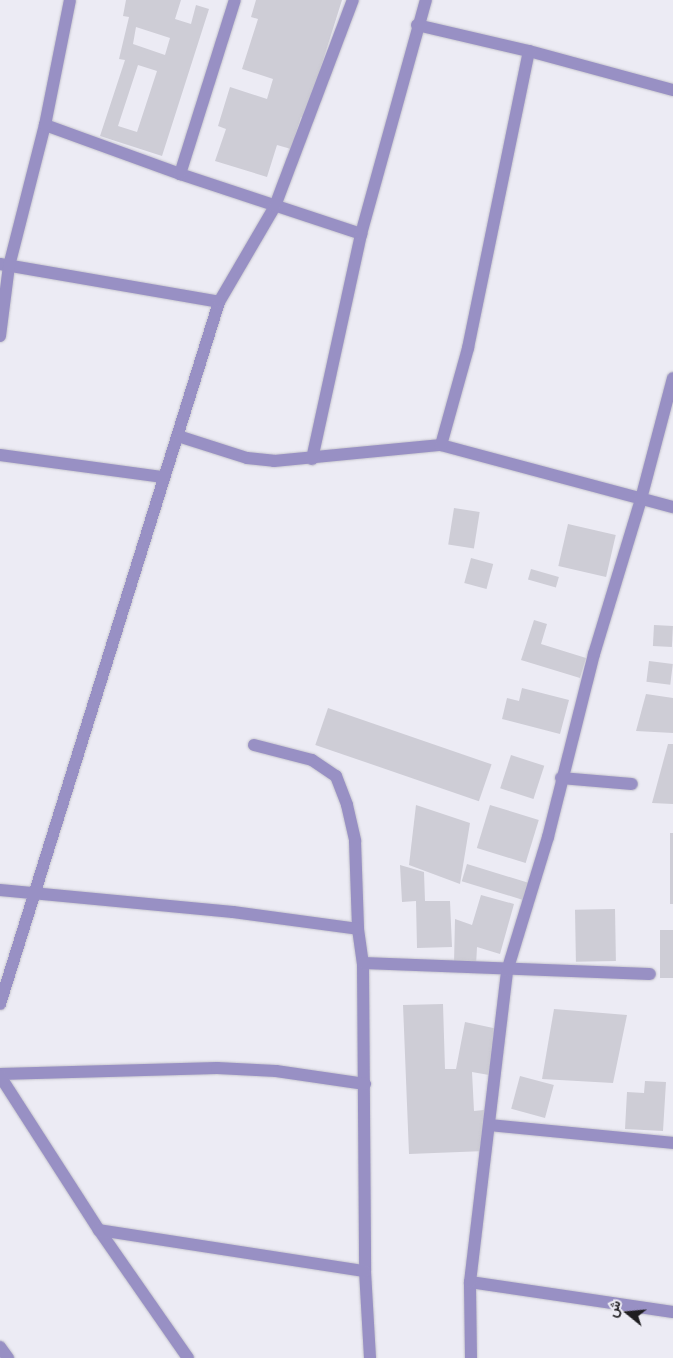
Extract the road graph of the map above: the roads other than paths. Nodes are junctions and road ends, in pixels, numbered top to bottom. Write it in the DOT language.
graph roads {
  1 [pos="70,0"];
  2 [pos="235,0"];
  3 [pos="352,0"];
  4 [pos="426,0"];
  5 [pos="417,25"];
  6 [pos="529,51"];
  7 [pos="673,90"];
  8 [pos="45,125"];
  9 [pos="180,174"];
  10 [pos="275,206"];
  11 [pos="362,234"];
  12 [pos="5,265"];
  13 [pos="219,302"];
  14 [pos="0,336"];
  15 [pos="673,378"];
  16 [pos="178,436"];
  17 [pos="442,445"];
  18 [pos="0,455"];
  19 [pos="312,459"];
  20 [pos="162,477"];
  21 [pos="642,499"];
  22 [pos="673,507"];
  23 [pos="254,745"];
  24 [pos="561,778"];
  25 [pos="632,784"];
  26 [pos="0,890"];
  27 [pos="36,894"];
  28 [pos="358,929"];
  29 [pos="363,963"];
  30 [pos="506,970"];
  31 [pos="650,974"];
  32 [pos="0,1004"];
  33 [pos="0,1075"];
  34 [pos="365,1084"];
  35 [pos="490,1126"];
  36 [pos="673,1143"];
  37 [pos="99,1230"];
  38 [pos="366,1271"];
  39 [pos="470,1282"];
  40 [pos="673,1312"];
  41 [pos="0,1347"];
  42 [pos="8,1358"];
  43 [pos="188,1358"];
  44 [pos="370,1358"];
  45 [pos="471,1358"];
  1 -- 8 [label="street"];
  2 -- 9 [label="street"];
  3 -- 10 [label="street"];
  4 -- 5 [label="street"];
  5 -- 6 [label="street"];
  5 -- 11 [label="street"];
  6 -- 7 [label="street"];
  6 -- 17 [label="street"];
  8 -- 9 [label="street"];
  8 -- 12 [label="street"];
  9 -- 10 [label="street"];
  10 -- 11 [label="street"];
  10 -- 13 [label="street"];
  11 -- 19 [label="street"];
  12 -- 13 [label="street"];
  12 -- 14 [label="street"];
  13 -- 16 [label="street"];
  15 -- 21 [label="street"];
  16 -- 19 [label="street"];
  16 -- 20 [label="street"];
  17 -- 19 [label="street"];
  17 -- 21 [label="street"];
  18 -- 20 [label="street"];
  20 -- 27 [label="street"];
  21 -- 22 [label="street"];
  21 -- 24 [label="street"];
  23 -- 28 [label="street"];
  24 -- 25 [label="street"];
  24 -- 30 [label="street"];
  26 -- 27 [label="street"];
  27 -- 28 [label="street"];
  27 -- 32 [label="street"];
  28 -- 29 [label="street"];
  29 -- 30 [label="street"];
  29 -- 34 [label="street"];
  30 -- 31 [label="street"];
  30 -- 35 [label="street"];
  33 -- 34 [label="street"];
  33 -- 37 [label="street"];
  34 -- 38 [label="street"];
  35 -- 36 [label="street"];
  35 -- 39 [label="street"];
  37 -- 38 [label="street"];
  37 -- 43 [label="street"];
  38 -- 44 [label="street"];
  39 -- 40 [label="street"];
  39 -- 45 [label="street"];
  41 -- 42 [label="street"];
}
